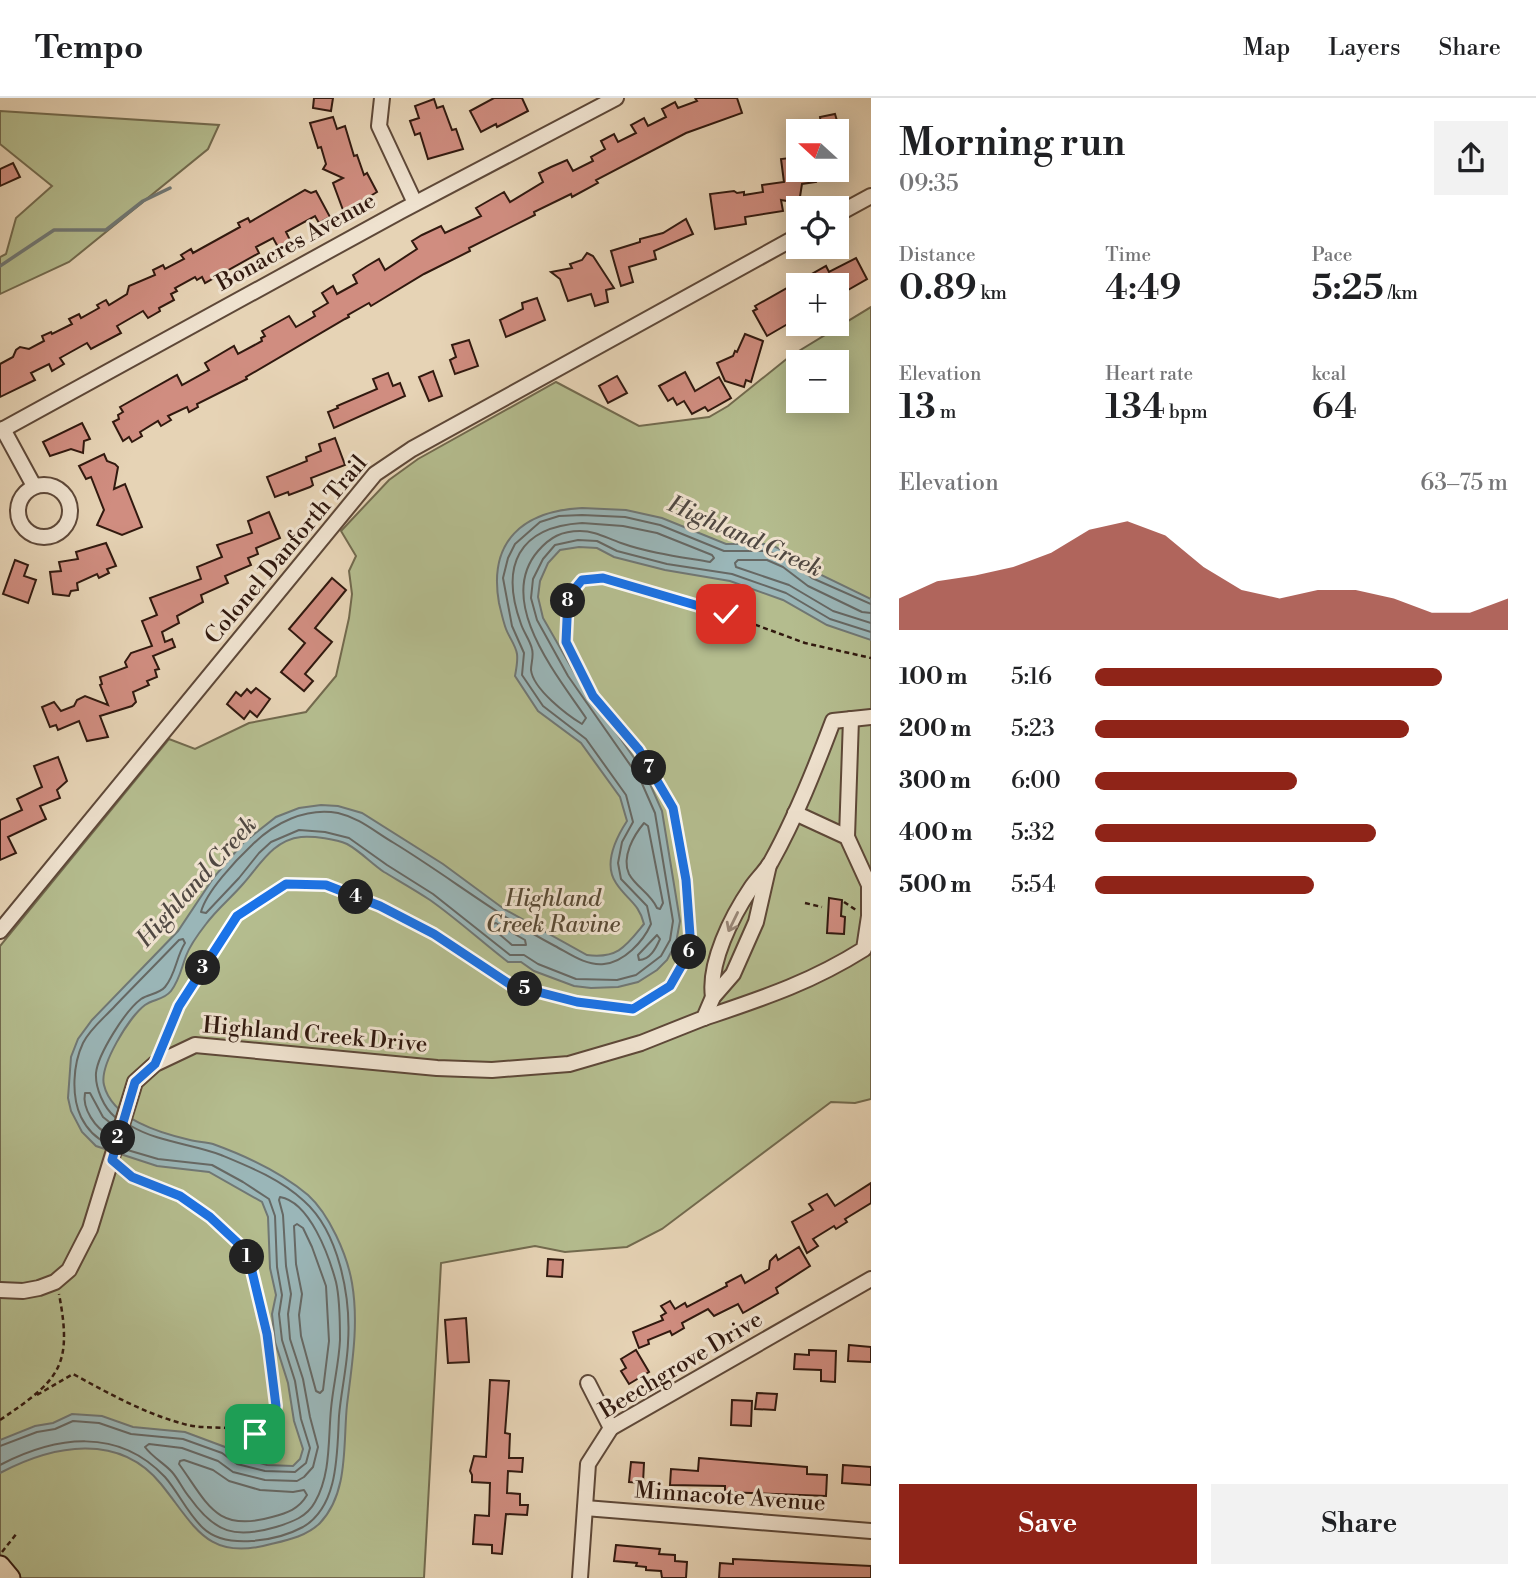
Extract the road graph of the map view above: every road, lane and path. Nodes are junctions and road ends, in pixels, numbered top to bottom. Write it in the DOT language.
graph roads {
  1 [pos="382,98"];
  2 [pos="615,98"];
  3 [pos="871,196"];
  4 [pos="415,203"];
  5 [pos="849,208"];
  6 [pos="786,243"];
  7 [pos="1,430"];
  8 [pos="34,486"];
  9 [pos="871,658"];
  10 [pos="871,717"];
  11 [pos="851,719"];
  12 [pos="795,813"];
  13 [pos="847,836"];
  14 [pos="769,865"];
  15 [pos="805,903"];
  16 [pos="822,907"];
  17 [pos="0,931"];
  18 [pos="713,997"];
  19 [pos="704,1018"];
  20 [pos="155,1064"];
  21 [pos="112,1160"];
  22 [pos="871,1279"];
  23 [pos="55,1282"];
  24 [pos="0,1290"];
  25 [pos="588,1383"];
  26 [pos="37,1395"];
  27 [pos="0,1420"];
  28 [pos="611,1428"];
  29 [pos="585,1508"];
  30 [pos="871,1531"];
  31 [pos="17,1533"];
  32 [pos="0,1555"];
  33 [pos="0,1566"];
  34 [pos="10,1578"];
  35 [pos="580,1578"];
  1 -- 4 [label="street"];
  2 -- 4 [label="street, Bonacres Avenue"];
  3 -- 5 [label="street"];
  4 -- 7 [label="street, Bonacres Avenue"];
  6 -- 17 [label="street, Colonel Danforth Trail"];
  7 -- 8 [label="street"];
  9 -- 20 [label="path"];
  10 -- 11 [label="street"];
  11 -- 12 [label="street"];
  11 -- 13 [label="street"];
  12 -- 13 [label="street"];
  12 -- 14 [label="street"];
  13 -- 19 [label="street, Highland Creek Drive"];
  14 -- 18 [label="street"];
  14 -- 18 [label="street, one-way"];
  15 -- 16 [label="path"];
  18 -- 19 [label="street"];
  19 -- 20 [label="street, Highland Creek Drive"];
  20 -- 21 [label="street, Highland Creek Drive"];
  21 -- 23 [label="street, Highland Creek Drive"];
  21 -- 26 [label="path"];
  22 -- 28 [label="street, Beechgrove Drive"];
  23 -- 24 [label="street"];
  23 -- 26 [label="path"];
  25 -- 28 [label="street"];
  26 -- 27 [label="path"];
  28 -- 29 [label="street, Beechgrove Drive"];
  29 -- 30 [label="street, Minnacote Avenue"];
  29 -- 35 [label="street, Beechgrove Drive"];
  31 -- 32 [label="path"];
  33 -- 34 [label="main road"];
}
